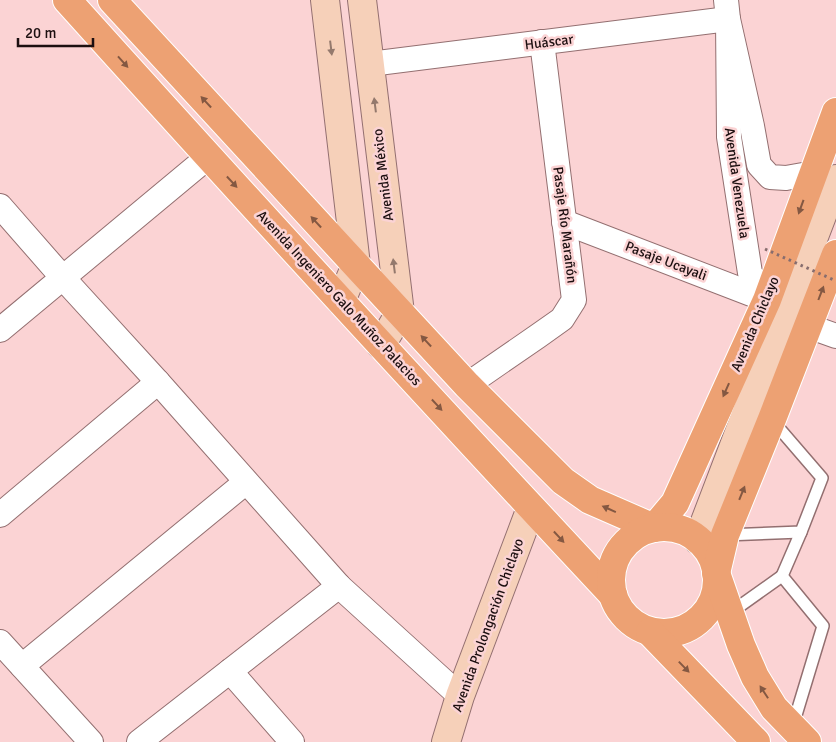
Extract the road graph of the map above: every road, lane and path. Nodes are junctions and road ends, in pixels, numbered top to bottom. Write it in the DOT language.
graph roads {
  1 [pos="67,0"];
  2 [pos="112,0"];
  3 [pos="325,0"];
  4 [pos="362,0"];
  5 [pos="727,10"];
  6 [pos="542,42"];
  7 [pos="370,64"];
  8 [pos="836,112"];
  9 [pos="208,157"];
  10 [pos="825,176"];
  11 [pos="0,206"];
  12 [pos="564,222"];
  13 [pos="765,249"];
  14 [pos="836,254"];
  15 [pos="356,266"];
  16 [pos="63,278"];
  17 [pos="836,281"];
  18 [pos="767,300"];
  19 [pos="341,301"];
  20 [pos="400,313"];
  21 [pos="808,326"];
  22 [pos="0,330"];
  23 [pos="836,336"];
  24 [pos="382,345"];
  25 [pos="158,382"];
  26 [pos="467,384"];
  27 [pos="772,420"];
  28 [pos="246,482"];
  29 [pos="531,508"];
  30 [pos="0,515"];
  31 [pos="654,528"];
  32 [pos="801,532"];
  33 [pos="725,535"];
  34 [pos="698,540"];
  35 [pos="716,573"];
  36 [pos="782,576"];
  37 [pos="339,586"];
  38 [pos="613,595"];
  39 [pos="730,613"];
  40 [pos="650,632"];
  41 [pos="0,642"];
  42 [pos="22,666"];
  43 [pos="230,671"];
  44 [pos="460,696"];
  45 [pos="800,734"];
  46 [pos="90,742"];
  47 [pos="139,742"];
  48 [pos="292,742"];
  49 [pos="446,742"];
  50 [pos="756,742"];
  1 -- 9 [label="main road, Avenida Ingeniero Galo Muñoz Palacios, one-way"];
  15 -- 2 [label="main road, one-way"];
  3 -- 15 [label="street, one-way"];
  4 -- 7 [label="street, Avenida México"];
  5 -- 6 [label="street, Huáscar"];
  5 -- 10 [label="street"];
  5 -- 18 [label="street, Avenida Venezuela"];
  6 -- 7 [label="street, Huáscar"];
  6 -- 12 [label="street, Pasaje Río Marañón"];
  20 -- 7 [label="street, Avenida México, one-way"];
  8 -- 10 [label="main road, Avenida Chiclayo"];
  9 -- 16 [label="street"];
  9 -- 19 [label="main road, Avenida Ingeniero Galo Muñoz Palacios, one-way"];
  10 -- 18 [label="main road, Avenida Chiclayo, one-way"];
  10 -- 34 [label="street, Avenida Chiclayo"];
  11 -- 16 [label="street"];
  12 -- 18 [label="street, Pasaje Ucayali"];
  12 -- 26 [label="street, Pasaje Río Marañón"];
  13 -- 17 [label="path, bridge"];
  21 -- 14 [label="main road, one-way"];
  15 -- 19 [label="street"];
  15 -- 20 [label="main road"];
  16 -- 22 [label="street"];
  16 -- 25 [label="street"];
  18 -- 31 [label="main road, Avenida Chiclayo, one-way"];
  19 -- 24 [label="main road, Avenida Ingeniero Galo Muñoz Palacios"];
  20 -- 24 [label="street"];
  26 -- 20 [label="main road, one-way"];
  21 -- 23 [label="street"];
  21 -- 27 [label="main road"];
  24 -- 29 [label="main road, Avenida Ingeniero Galo Muñoz Palacios, one-way"];
  25 -- 28 [label="street"];
  25 -- 30 [label="street"];
  31 -- 26 [label="main road, one-way"];
  27 -- 32 [label="lane"];
  33 -- 27 [label="main road, one-way"];
  28 -- 37 [label="street"];
  28 -- 42 [label="street"];
  29 -- 38 [label="main road, Avenida Ingeniero Galo Muñoz Palacios, one-way"];
  29 -- 44 [label="street, Avenida Prolongación Chiclayo"];
  31 -- 34 [label="main road"];
  31 -- 38 [label="main road"];
  32 -- 33 [label="lane"];
  32 -- 36 [label="lane"];
  33 -- 35 [label="main road"];
  34 -- 35 [label="main road"];
  35 -- 39 [label="main road"];
  35 -- 40 [label="main road"];
  36 -- 39 [label="lane"];
  36 -- 45 [label="lane"];
  37 -- 43 [label="street"];
  37 -- 44 [label="street"];
  38 -- 40 [label="main road"];
  45 -- 39 [label="main road, one-way"];
  40 -- 50 [label="main road, one-way"];
  41 -- 42 [label="street"];
  42 -- 46 [label="street"];
  43 -- 47 [label="street"];
  43 -- 48 [label="street"];
  44 -- 49 [label="street, Avenida Prolongación Chiclayo"];
}
